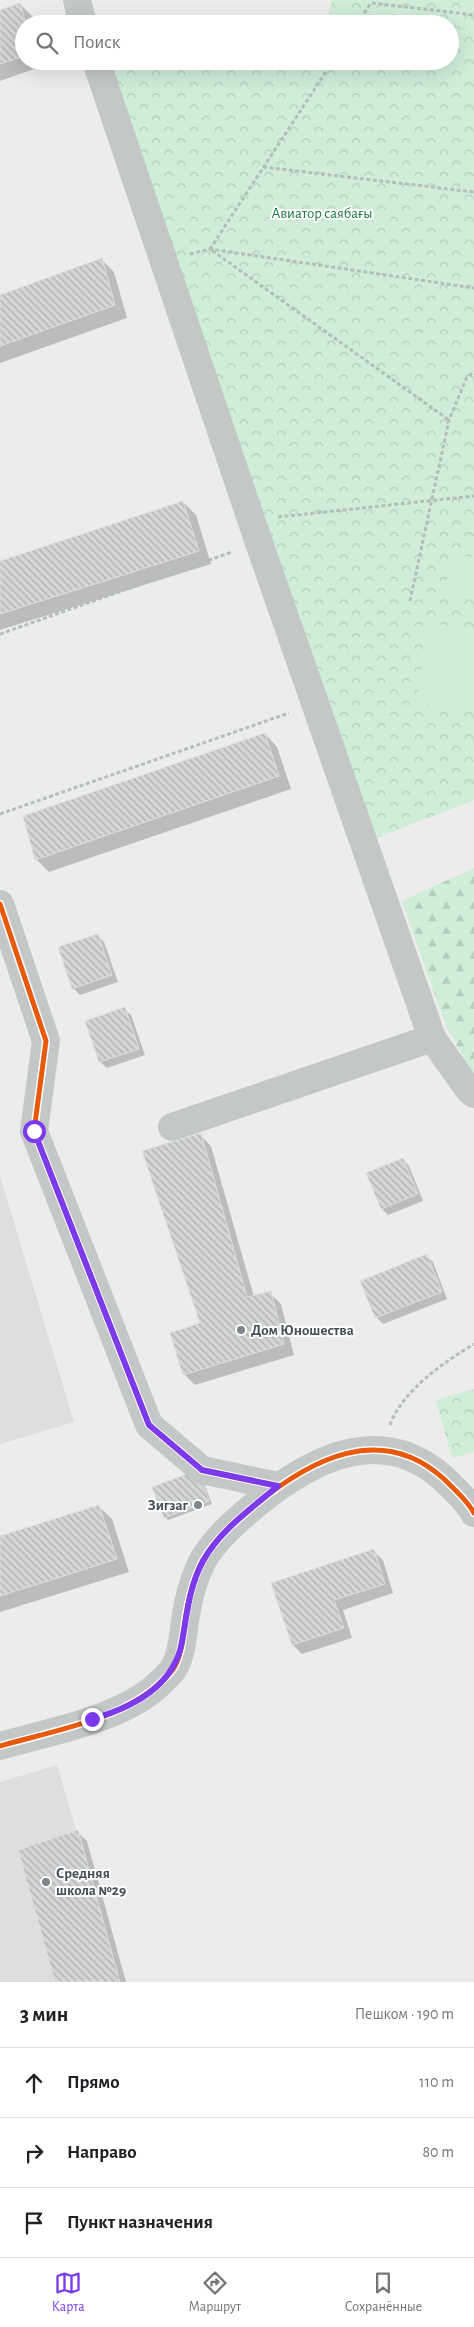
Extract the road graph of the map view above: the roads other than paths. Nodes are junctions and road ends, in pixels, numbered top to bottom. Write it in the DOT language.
graph roads {
  1 [pos="77,0"];
  2 [pos="81,15"];
  3 [pos="99,70"];
  4 [pos="0,904"];
  5 [pos="432,1038"];
  6 [pos="474,1094"];
  7 [pos="172,1127"];
  8 [pos="278,1486"];
  9 [pos="474,1513"];
  10 [pos="0,1746"];
  1 -- 2 [label="street"];
  3 -- 5 [label="street"];
  4 -- 8 [label="street"];
  5 -- 6 [label="street"];
  5 -- 7 [label="street"];
  8 -- 9 [label="street"];
  8 -- 10 [label="street"];
}
